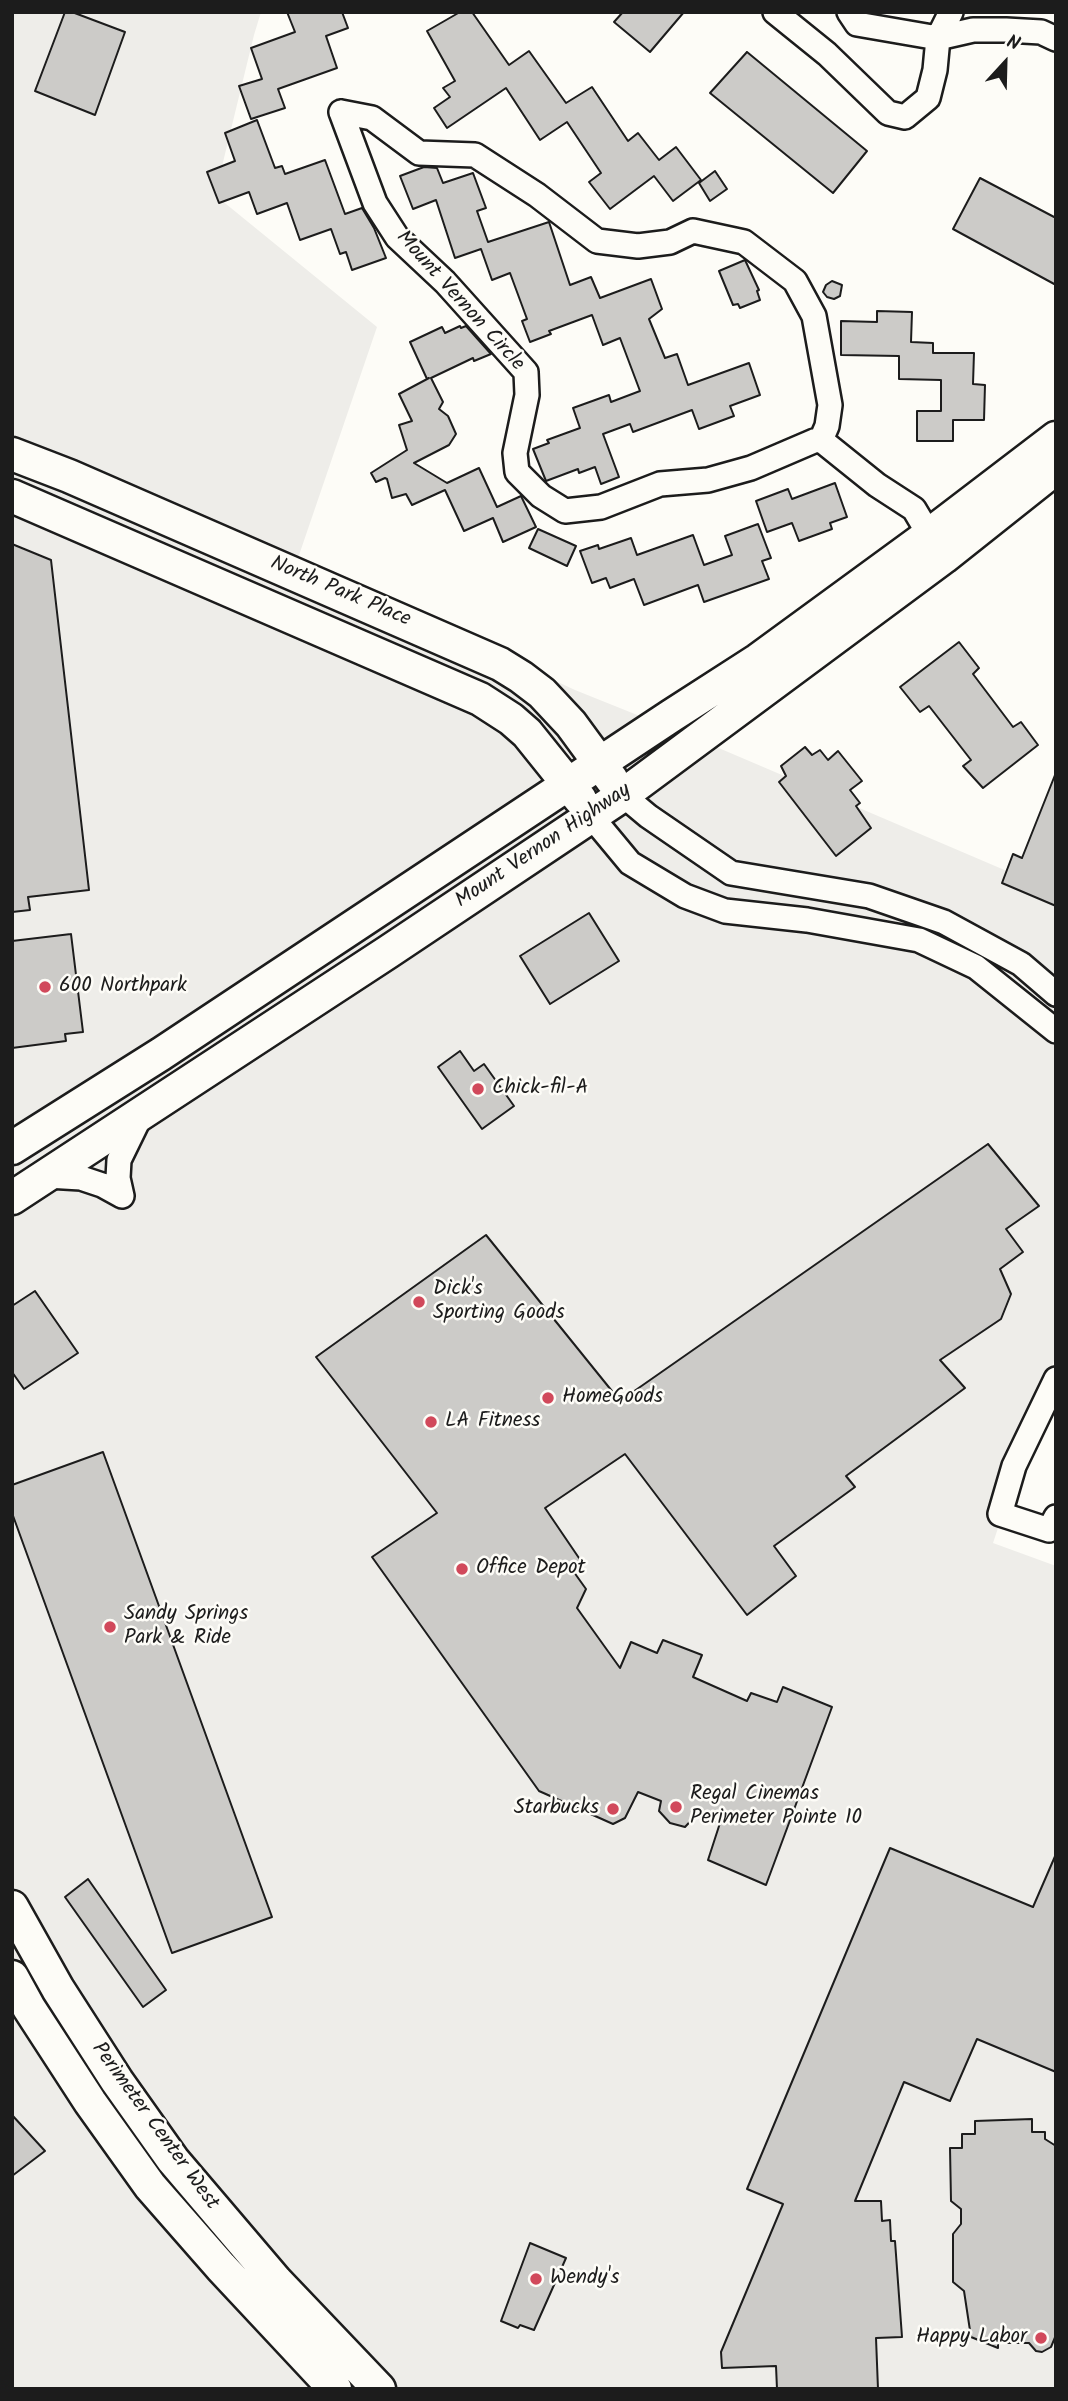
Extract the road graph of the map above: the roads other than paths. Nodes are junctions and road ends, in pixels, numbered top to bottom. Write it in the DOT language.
graph roads {
  1 [pos="775,12"];
  2 [pos="849,12"];
  3 [pos="951,12"];
  4 [pos="938,38"];
  5 [pos="1056,39"];
  6 [pos="1056,438"];
  7 [pos="821,440"];
  8 [pos="12,454"];
  9 [pos="1056,468"];
  10 [pos="12,496"];
  11 [pos="937,546"];
  12 [pos="421,628"];
  13 [pos="403,664"];
  14 [pos="600,763"];
  15 [pos="569,783"];
  16 [pos="623,795"];
  17 [pos="591,816"];
  18 [pos="1056,994"];
  19 [pos="1056,1031"];
  20 [pos="142,1113"];
  21 [pos="12,1148"];
  22 [pos="47,1176"];
  23 [pos="12,1198"];
  24 [pos="1056,1379"];
  25 [pos="1049,1406"];
  26 [pos="1056,1517"];
  27 [pos="12,1907"];
  28 [pos="12,1977"];
  29 [pos="335,2389"];
  30 [pos="379,2389"];
  1 -- 4 [label="street"];
  2 -- 4 [label="street"];
  3 -- 4 [label="street"];
  4 -- 5 [label="street"];
  6 -- 11 [label="street, Mount Vernon Highway"];
  7 -- 7 [label="street, Mount Vernon Circle"];
  7 -- 11 [label="street"];
  8 -- 12 [label="street, North Park Place"];
  9 -- 11 [label="street, Mount Vernon Highway"];
  10 -- 13 [label="street, North Park Place"];
  11 -- 14 [label="street, Mount Vernon Highway"];
  11 -- 16 [label="street, Mount Vernon Highway"];
  12 -- 13 [label="street"];
  12 -- 14 [label="street, North Park Place"];
  13 -- 15 [label="street, North Park Place"];
  14 -- 15 [label="street, Mount Vernon Highway"];
  14 -- 16 [label="street, North Park Place"];
  15 -- 17 [label="street, North Park Place"];
  15 -- 21 [label="street, Mount Vernon Highway"];
  16 -- 17 [label="street, Mount Vernon Highway"];
  16 -- 18 [label="street"];
  17 -- 19 [label="street"];
  17 -- 20 [label="street, Mount Vernon Highway"];
  20 -- 22 [label="street, Mount Vernon Highway"];
  20 -- 22 [label="street"];
  22 -- 23 [label="street, Mount Vernon Highway"];
  24 -- 25 [label="street"];
  25 -- 26 [label="street"];
  27 -- 30 [label="street, Perimeter Center West"];
  28 -- 29 [label="street, Perimeter Center West"];
}
